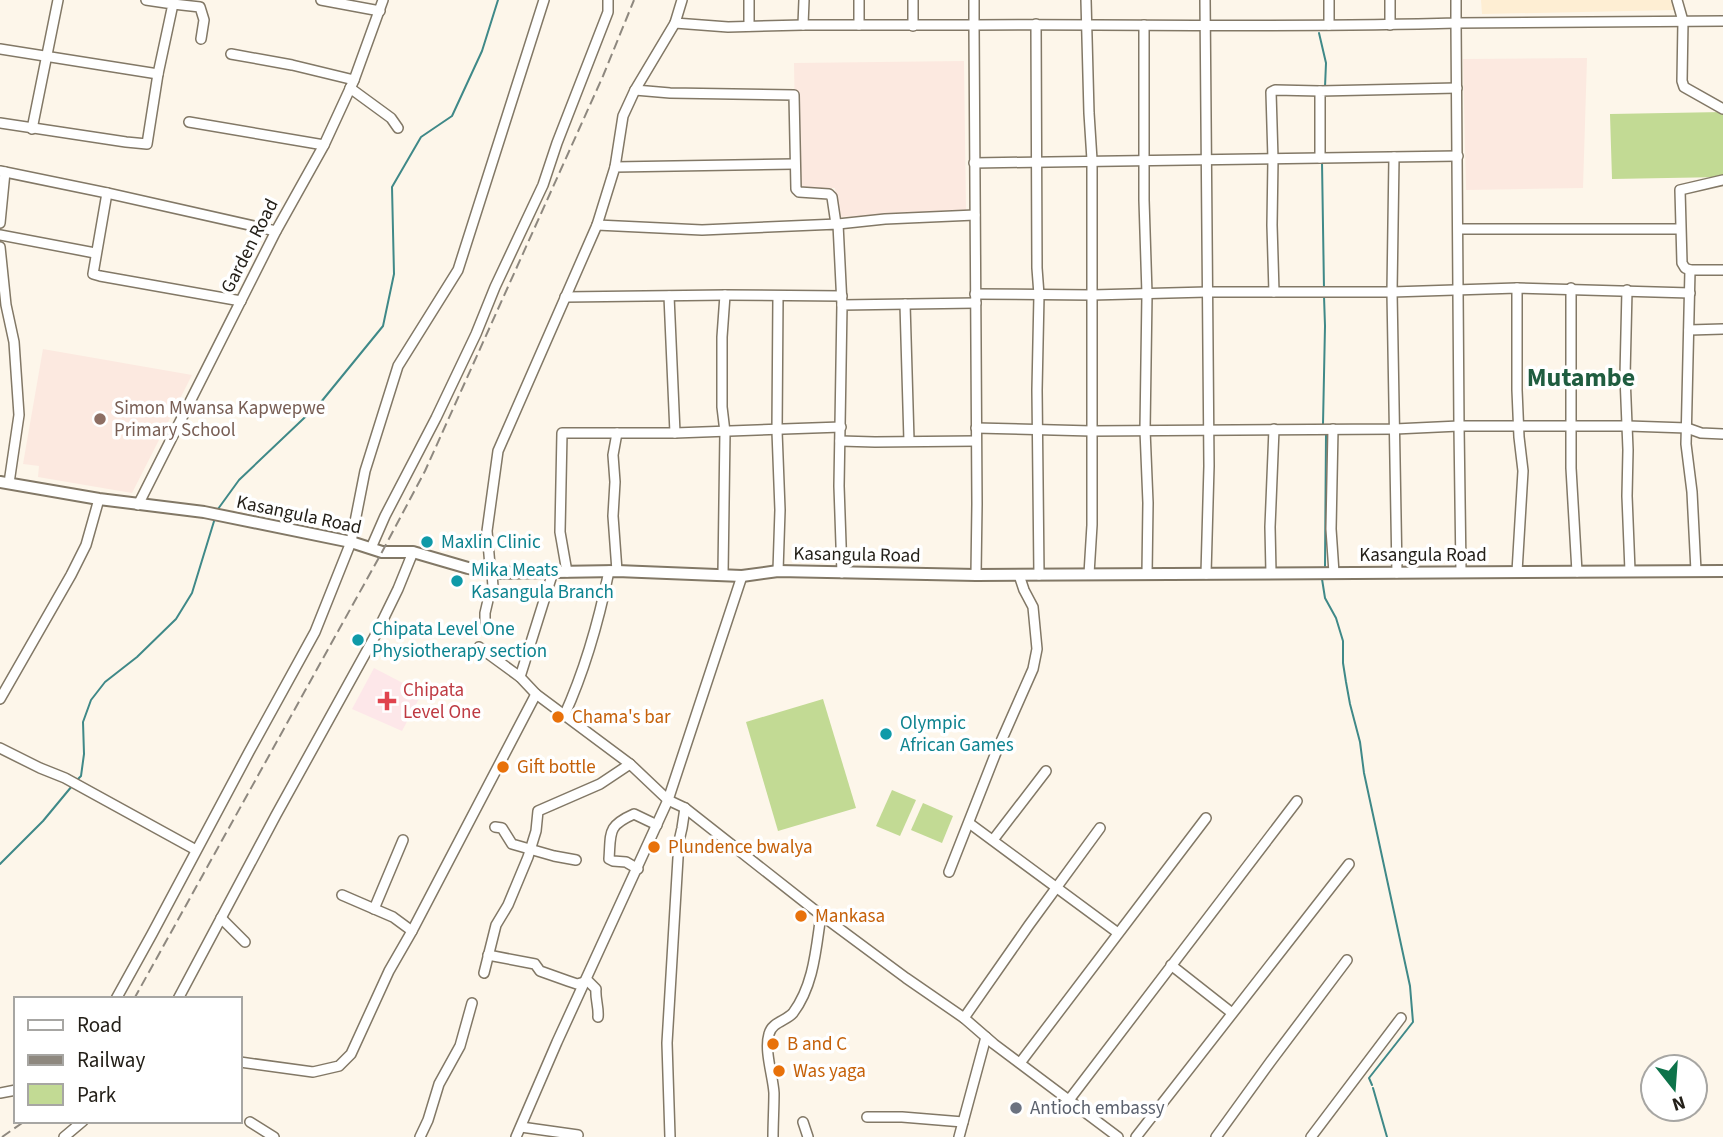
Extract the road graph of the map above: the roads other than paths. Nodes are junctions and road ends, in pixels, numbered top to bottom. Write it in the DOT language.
graph roads {
  1 [pos="58,0"];
  2 [pos="146,0"];
  3 [pos="321,0"];
  4 [pos="383,0"];
  5 [pos="544,0"];
  6 [pos="608,0"];
  7 [pos="682,0"];
  8 [pos="749,0"];
  9 [pos="804,0"];
  10 [pos="859,0"];
  11 [pos="913,0"];
  12 [pos="974,0"];
  13 [pos="1086,0"];
  14 [pos="1205,0"];
  15 [pos="1329,0"];
  16 [pos="1390,0"];
  17 [pos="1456,0"];
  18 [pos="1677,0"];
  19 [pos="173,4"];
  20 [pos="380,10"];
  21 [pos="1683,21"];
  22 [pos="1723,21"];
  23 [pos="675,23"];
  24 [pos="1456,23"];
  25 [pos="1036,24"];
  26 [pos="803,25"];
  27 [pos="859,25"];
  28 [pos="974,25"];
  29 [pos="1086,25"];
  30 [pos="1144,25"];
  31 [pos="1329,25"];
  32 [pos="1390,25"];
  33 [pos="749,26"];
  34 [pos="913,26"];
  35 [pos="1205,26"];
  36 [pos="201,39"];
  37 [pos="0,49"];
  38 [pos="231,54"];
  39 [pos="47,57"];
  40 [pos="158,74"];
  41 [pos="352,84"];
  42 [pos="1457,88"];
  43 [pos="635,90"];
  44 [pos="1320,90"];
  45 [pos="1723,109"];
  46 [pos="189,122"];
  47 [pos="0,123"];
  48 [pos="398,128"];
  49 [pos="32,129"];
  50 [pos="324,145"];
  51 [pos="1458,156"];
  52 [pos="1394,157"];
  53 [pos="1320,158"];
  54 [pos="1273,159"];
  55 [pos="1092,160"];
  56 [pos="1144,160"];
  57 [pos="1207,160"];
  58 [pos="1036,161"];
  59 [pos="974,163"];
  60 [pos="794,164"];
  61 [pos="615,167"];
  62 [pos="3,172"];
  63 [pos="1723,180"];
  64 [pos="107,193"];
  65 [pos="975,215"];
  66 [pos="0,223"];
  67 [pos="837,224"];
  68 [pos="597,225"];
  69 [pos="1459,229"];
  70 [pos="1680,229"];
  71 [pos="276,232"];
  72 [pos="0,235"];
  73 [pos="0,247"];
  74 [pos="95,253"];
  75 [pos="1690,270"];
  76 [pos="1723,270"];
  77 [pos="1517,288"];
  78 [pos="1571,288"];
  79 [pos="1458,290"];
  80 [pos="1627,290"];
  81 [pos="1207,292"];
  82 [pos="1273,292"];
  83 [pos="1392,292"];
  84 [pos="1690,293"];
  85 [pos="1147,294"];
  86 [pos="724,295"];
  87 [pos="1039,295"];
  88 [pos="1092,295"];
  89 [pos="669,296"];
  90 [pos="778,296"];
  91 [pos="565,297"];
  92 [pos="976,298"];
  93 [pos="241,301"];
  94 [pos="842,301"];
  95 [pos="905,304"];
  96 [pos="3,305"];
  97 [pos="1723,329"];
  98 [pos="1689,330"];
  99 [pos="1459,426"];
  100 [pos="1518,426"];
  101 [pos="1572,426"];
  102 [pos="1628,426"];
  103 [pos="841,427"];
  104 [pos="976,428"];
  105 [pos="1686,428"];
  106 [pos="1038,429"];
  107 [pos="1207,429"];
  108 [pos="1274,429"];
  109 [pos="1333,429"];
  110 [pos="1395,429"];
  111 [pos="1145,430"];
  112 [pos="777,431"];
  113 [pos="1091,431"];
  114 [pos="725,432"];
  115 [pos="617,433"];
  116 [pos="675,433"];
  117 [pos="1723,435"];
  118 [pos="840,441"];
  119 [pos="909,441"];
  120 [pos="976,441"];
  121 [pos="4,482"];
  122 [pos="99,499"];
  123 [pos="138,505"];
  124 [pos="351,542"];
  125 [pos="371,548"];
  126 [pos="413,552"];
  127 [pos="613,571"];
  128 [pos="778,571"];
  129 [pos="1630,571"];
  130 [pos="1696,571"];
  131 [pos="1723,571"];
  132 [pos="553,572"];
  133 [pos="567,572"];
  134 [pos="1461,572"];
  135 [pos="1517,572"];
  136 [pos="1577,572"];
  137 [pos="492,573"];
  138 [pos="842,573"];
  139 [pos="1270,573"];
  140 [pos="1334,573"];
  141 [pos="1397,573"];
  142 [pos="723,574"];
  143 [pos="1147,574"];
  144 [pos="1206,574"];
  145 [pos="976,575"];
  146 [pos="1019,575"];
  147 [pos="1039,575"];
  148 [pos="1089,575"];
  149 [pos="742,576"];
  150 [pos="485,626"];
  151 [pos="479,647"];
  152 [pos="520,677"];
  153 [pos="536,694"];
  154 [pos="0,699"];
  155 [pos="564,716"];
  156 [pos="0,748"];
  157 [pos="630,764"];
  158 [pos="1046,771"];
  159 [pos="668,800"];
  160 [pos="1297,801"];
  161 [pos="685,808"];
  162 [pos="1206,818"];
  163 [pos="970,823"];
  164 [pos="657,825"];
  165 [pos="495,827"];
  166 [pos="1100,828"];
  167 [pos="403,840"];
  168 [pos="993,840"];
  169 [pos="530,848"];
  170 [pos="196,849"];
  171 [pos="576,860"];
  172 [pos="1349,864"];
  173 [pos="638,869"];
  174 [pos="949,872"];
  175 [pos="1057,888"];
  176 [pos="342,895"];
  177 [pos="374,909"];
  178 [pos="821,915"];
  179 [pos="221,918"];
  180 [pos="412,931"];
  181 [pos="1118,933"];
  182 [pos="245,942"];
  183 [pos="488,955"];
  184 [pos="1347,960"];
  185 [pos="1171,965"];
  186 [pos="484,974"];
  187 [pos="587,981"];
  188 [pos="117,997"];
  189 [pos="179,997"];
  190 [pos="472,1003"];
  191 [pos="1232,1013"];
  192 [pos="598,1017"];
  193 [pos="964,1018"];
  194 [pos="1401,1018"];
  195 [pos="986,1037"];
  196 [pos="242,1062"];
  197 [pos="1020,1063"];
  198 [pos="1069,1100"];
  199 [pos="867,1117"];
  200 [pos="250,1122"];
  201 [pos="803,1122"];
  202 [pos="963,1122"];
  203 [pos="81,1123"];
  204 [pos="521,1127"];
  205 [pos="578,1135"];
  206 [pos="64,1137"];
  207 [pos="274,1137"];
  208 [pos="420,1137"];
  209 [pos="516,1137"];
  210 [pos="670,1137"];
  211 [pos="773,1137"];
  212 [pos="808,1137"];
  213 [pos="959,1137"];
  214 [pos="1118,1137"];
  215 [pos="1136,1137"];
  216 [pos="1216,1137"];
  217 [pos="1311,1137"];
  1 -- 39 [label="street"];
  2 -- 19 [label="street"];
  3 -- 20 [label="street"];
  4 -- 20 [label="street, Garden Road"];
  5 -- 124 [label="street"];
  6 -- 125 [label="street"];
  7 -- 23 [label="street"];
  8 -- 33 [label="street"];
  9 -- 26 [label="street"];
  10 -- 27 [label="street"];
  11 -- 34 [label="street"];
  12 -- 28 [label="street"];
  13 -- 29 [label="street"];
  14 -- 35 [label="street"];
  15 -- 31 [label="street"];
  16 -- 32 [label="street"];
  17 -- 24 [label="street"];
  18 -- 21 [label="street"];
  19 -- 36 [label="street"];
  19 -- 40 [label="street"];
  20 -- 41 [label="street, Garden Road"];
  21 -- 22 [label="street"];
  21 -- 24 [label="street"];
  21 -- 45 [label="street"];
  23 -- 33 [label="street"];
  23 -- 43 [label="street"];
  24 -- 32 [label="street"];
  24 -- 42 [label="street"];
  25 -- 28 [label="street"];
  25 -- 29 [label="street"];
  25 -- 58 [label="street"];
  26 -- 27 [label="street"];
  26 -- 33 [label="street"];
  27 -- 34 [label="street"];
  28 -- 34 [label="street"];
  28 -- 59 [label="street"];
  29 -- 30 [label="street"];
  29 -- 55 [label="street"];
  30 -- 35 [label="street"];
  30 -- 56 [label="street"];
  31 -- 32 [label="street"];
  31 -- 35 [label="street"];
  35 -- 57 [label="street"];
  37 -- 39 [label="street"];
  38 -- 41 [label="street"];
  39 -- 40 [label="street"];
  39 -- 49 [label="street"];
  40 -- 49 [label="street"];
  41 -- 48 [label="street"];
  41 -- 50 [label="street, Garden Road"];
  42 -- 44 [label="street"];
  42 -- 51 [label="street"];
  43 -- 60 [label="street"];
  43 -- 61 [label="street"];
  44 -- 53 [label="street"];
  44 -- 54 [label="street"];
  46 -- 50 [label="street"];
  47 -- 49 [label="street"];
  50 -- 71 [label="street, Garden Road"];
  51 -- 52 [label="street"];
  51 -- 69 [label="street"];
  52 -- 53 [label="street"];
  52 -- 83 [label="street"];
  53 -- 54 [label="street"];
  54 -- 57 [label="street"];
  54 -- 82 [label="street"];
  55 -- 56 [label="street"];
  55 -- 58 [label="street"];
  55 -- 88 [label="street"];
  56 -- 57 [label="street"];
  56 -- 85 [label="street"];
  57 -- 81 [label="street"];
  58 -- 59 [label="street"];
  58 -- 87 [label="street"];
  59 -- 65 [label="street"];
  60 -- 61 [label="street"];
  60 -- 67 [label="street"];
  61 -- 68 [label="street"];
  62 -- 64 [label="street"];
  62 -- 66 [label="street"];
  63 -- 70 [label="street"];
  64 -- 71 [label="street"];
  64 -- 74 [label="street"];
  65 -- 67 [label="street"];
  65 -- 92 [label="street"];
  67 -- 68 [label="street"];
  67 -- 94 [label="street"];
  68 -- 91 [label="street"];
  69 -- 70 [label="street"];
  69 -- 79 [label="street"];
  70 -- 75 [label="street"];
  71 -- 93 [label="street, Garden Road"];
  72 -- 74 [label="street"];
  73 -- 96 [label="street"];
  74 -- 93 [label="street"];
  75 -- 76 [label="street"];
  75 -- 84 [label="street"];
  77 -- 78 [label="street"];
  77 -- 79 [label="street"];
  77 -- 100 [label="street"];
  78 -- 80 [label="street"];
  78 -- 101 [label="street"];
  79 -- 83 [label="street"];
  79 -- 99 [label="street"];
  80 -- 84 [label="street"];
  80 -- 102 [label="street"];
  81 -- 82 [label="street"];
  81 -- 85 [label="street"];
  81 -- 107 [label="street"];
  82 -- 83 [label="street"];
  83 -- 110 [label="street"];
  84 -- 98 [label="street"];
  85 -- 88 [label="street"];
  85 -- 111 [label="street"];
  86 -- 89 [label="street"];
  86 -- 90 [label="street"];
  86 -- 114 [label="street"];
  87 -- 88 [label="street"];
  87 -- 92 [label="street"];
  87 -- 106 [label="street"];
  88 -- 113 [label="street"];
  89 -- 91 [label="street"];
  89 -- 116 [label="street"];
  90 -- 94 [label="street"];
  90 -- 112 [label="street"];
  91 -- 137 [label="street"];
  92 -- 95 [label="street"];
  92 -- 104 [label="street"];
  93 -- 123 [label="street, Garden Road"];
  94 -- 95 [label="street"];
  94 -- 103 [label="street"];
  95 -- 119 [label="street"];
  96 -- 121 [label="street"];
  97 -- 98 [label="street"];
  98 -- 105 [label="street"];
  99 -- 100 [label="street"];
  99 -- 110 [label="street"];
  99 -- 134 [label="street"];
  100 -- 101 [label="street"];
  100 -- 135 [label="street"];
  101 -- 102 [label="street"];
  101 -- 136 [label="street"];
  102 -- 105 [label="street"];
  102 -- 129 [label="street"];
  103 -- 112 [label="street"];
  103 -- 118 [label="street"];
  104 -- 106 [label="street"];
  104 -- 120 [label="street"];
  105 -- 117 [label="street"];
  105 -- 130 [label="street"];
  106 -- 113 [label="street"];
  106 -- 147 [label="street"];
  107 -- 108 [label="street"];
  107 -- 111 [label="street"];
  107 -- 144 [label="street"];
  108 -- 109 [label="street"];
  108 -- 139 [label="street"];
  109 -- 110 [label="street"];
  109 -- 140 [label="street"];
  110 -- 141 [label="street"];
  111 -- 113 [label="street"];
  111 -- 143 [label="street"];
  112 -- 114 [label="street"];
  112 -- 128 [label="street"];
  113 -- 148 [label="street"];
  114 -- 116 [label="street"];
  114 -- 142 [label="street"];
  115 -- 116 [label="street"];
  115 -- 127 [label="street"];
  115 -- 133 [label="street"];
  118 -- 119 [label="street"];
  118 -- 138 [label="street"];
  119 -- 120 [label="street"];
  120 -- 145 [label="street"];
  121 -- 122 [label="main road, Kasangula Road"];
  122 -- 123 [label="main road, Kasangula Road"];
  122 -- 154 [label="street"];
  123 -- 124 [label="main road, Kasangula Road"];
  124 -- 125 [label="main road, Kasangula Road"];
  124 -- 170 [label="street"];
  125 -- 126 [label="main road, Kasangula Road"];
  126 -- 137 [label="main road, Kasangula Road"];
  126 -- 179 [label="street"];
  127 -- 133 [label="main road, Kasangula Road"];
  127 -- 142 [label="main road, Kasangula Road"];
  127 -- 155 [label="street"];
  128 -- 138 [label="main road, Kasangula Road"];
  128 -- 149 [label="main road, Kasangula Road"];
  129 -- 130 [label="main road, Kasangula Road"];
  129 -- 136 [label="main road, Kasangula Road"];
  130 -- 131 [label="main road, Kasangula Road"];
  132 -- 133 [label="main road, Kasangula Road"];
  132 -- 137 [label="main road, Kasangula Road"];
  132 -- 152 [label="street"];
  134 -- 135 [label="main road, Kasangula Road"];
  134 -- 141 [label="main road, Kasangula Road"];
  135 -- 136 [label="main road, Kasangula Road"];
  137 -- 150 [label="street"];
  138 -- 145 [label="main road, Kasangula Road"];
  139 -- 140 [label="main road, Kasangula Road"];
  139 -- 144 [label="main road, Kasangula Road"];
  140 -- 141 [label="main road, Kasangula Road"];
  142 -- 149 [label="main road, Kasangula Road"];
  143 -- 144 [label="main road, Kasangula Road"];
  143 -- 148 [label="main road, Kasangula Road"];
  145 -- 146 [label="main road, Kasangula Road"];
  146 -- 147 [label="main road, Kasangula Road"];
  146 -- 163 [label="street"];
  147 -- 148 [label="main road, Kasangula Road"];
  149 -- 159 [label="street"];
  151 -- 152 [label="street"];
  152 -- 153 [label="street"];
  153 -- 155 [label="street"];
  153 -- 180 [label="street"];
  155 -- 157 [label="street"];
  156 -- 170 [label="street"];
  157 -- 159 [label="street"];
  157 -- 169 [label="street"];
  158 -- 168 [label="street"];
  159 -- 161 [label="street"];
  159 -- 164 [label="street"];
  160 -- 185 [label="street"];
  161 -- 178 [label="street"];
  161 -- 210 [label="street"];
  162 -- 181 [label="street"];
  163 -- 168 [label="street"];
  163 -- 174 [label="street"];
  164 -- 173 [label="street"];
  164 -- 173 [label="street"];
  165 -- 169 [label="street"];
  166 -- 175 [label="street"];
  167 -- 177 [label="street"];
  168 -- 175 [label="street"];
  169 -- 171 [label="street"];
  169 -- 183 [label="street"];
  170 -- 188 [label="street"];
  172 -- 191 [label="street"];
  173 -- 187 [label="street"];
  175 -- 181 [label="street"];
  175 -- 193 [label="street"];
  176 -- 177 [label="street"];
  177 -- 180 [label="street"];
  178 -- 193 [label="street"];
  178 -- 211 [label="street"];
  179 -- 182 [label="street"];
  179 -- 189 [label="street"];
  180 -- 196 [label="street"];
  181 -- 197 [label="street"];
  183 -- 186 [label="street"];
  183 -- 187 [label="street"];
  184 -- 216 [label="street"];
  185 -- 191 [label="street"];
  185 -- 198 [label="street"];
  187 -- 192 [label="street"];
  187 -- 204 [label="street"];
  190 -- 208 [label="street"];
  191 -- 215 [label="street"];
  193 -- 195 [label="street"];
  194 -- 217 [label="street"];
  195 -- 197 [label="street"];
  195 -- 202 [label="street"];
  197 -- 198 [label="street"];
  198 -- 214 [label="street"];
  199 -- 202 [label="street"];
  200 -- 207 [label="street"];
  201 -- 212 [label="street"];
  202 -- 213 [label="street"];
  203 -- 206 [label="street"];
  204 -- 205 [label="street"];
  204 -- 209 [label="street"];
}
